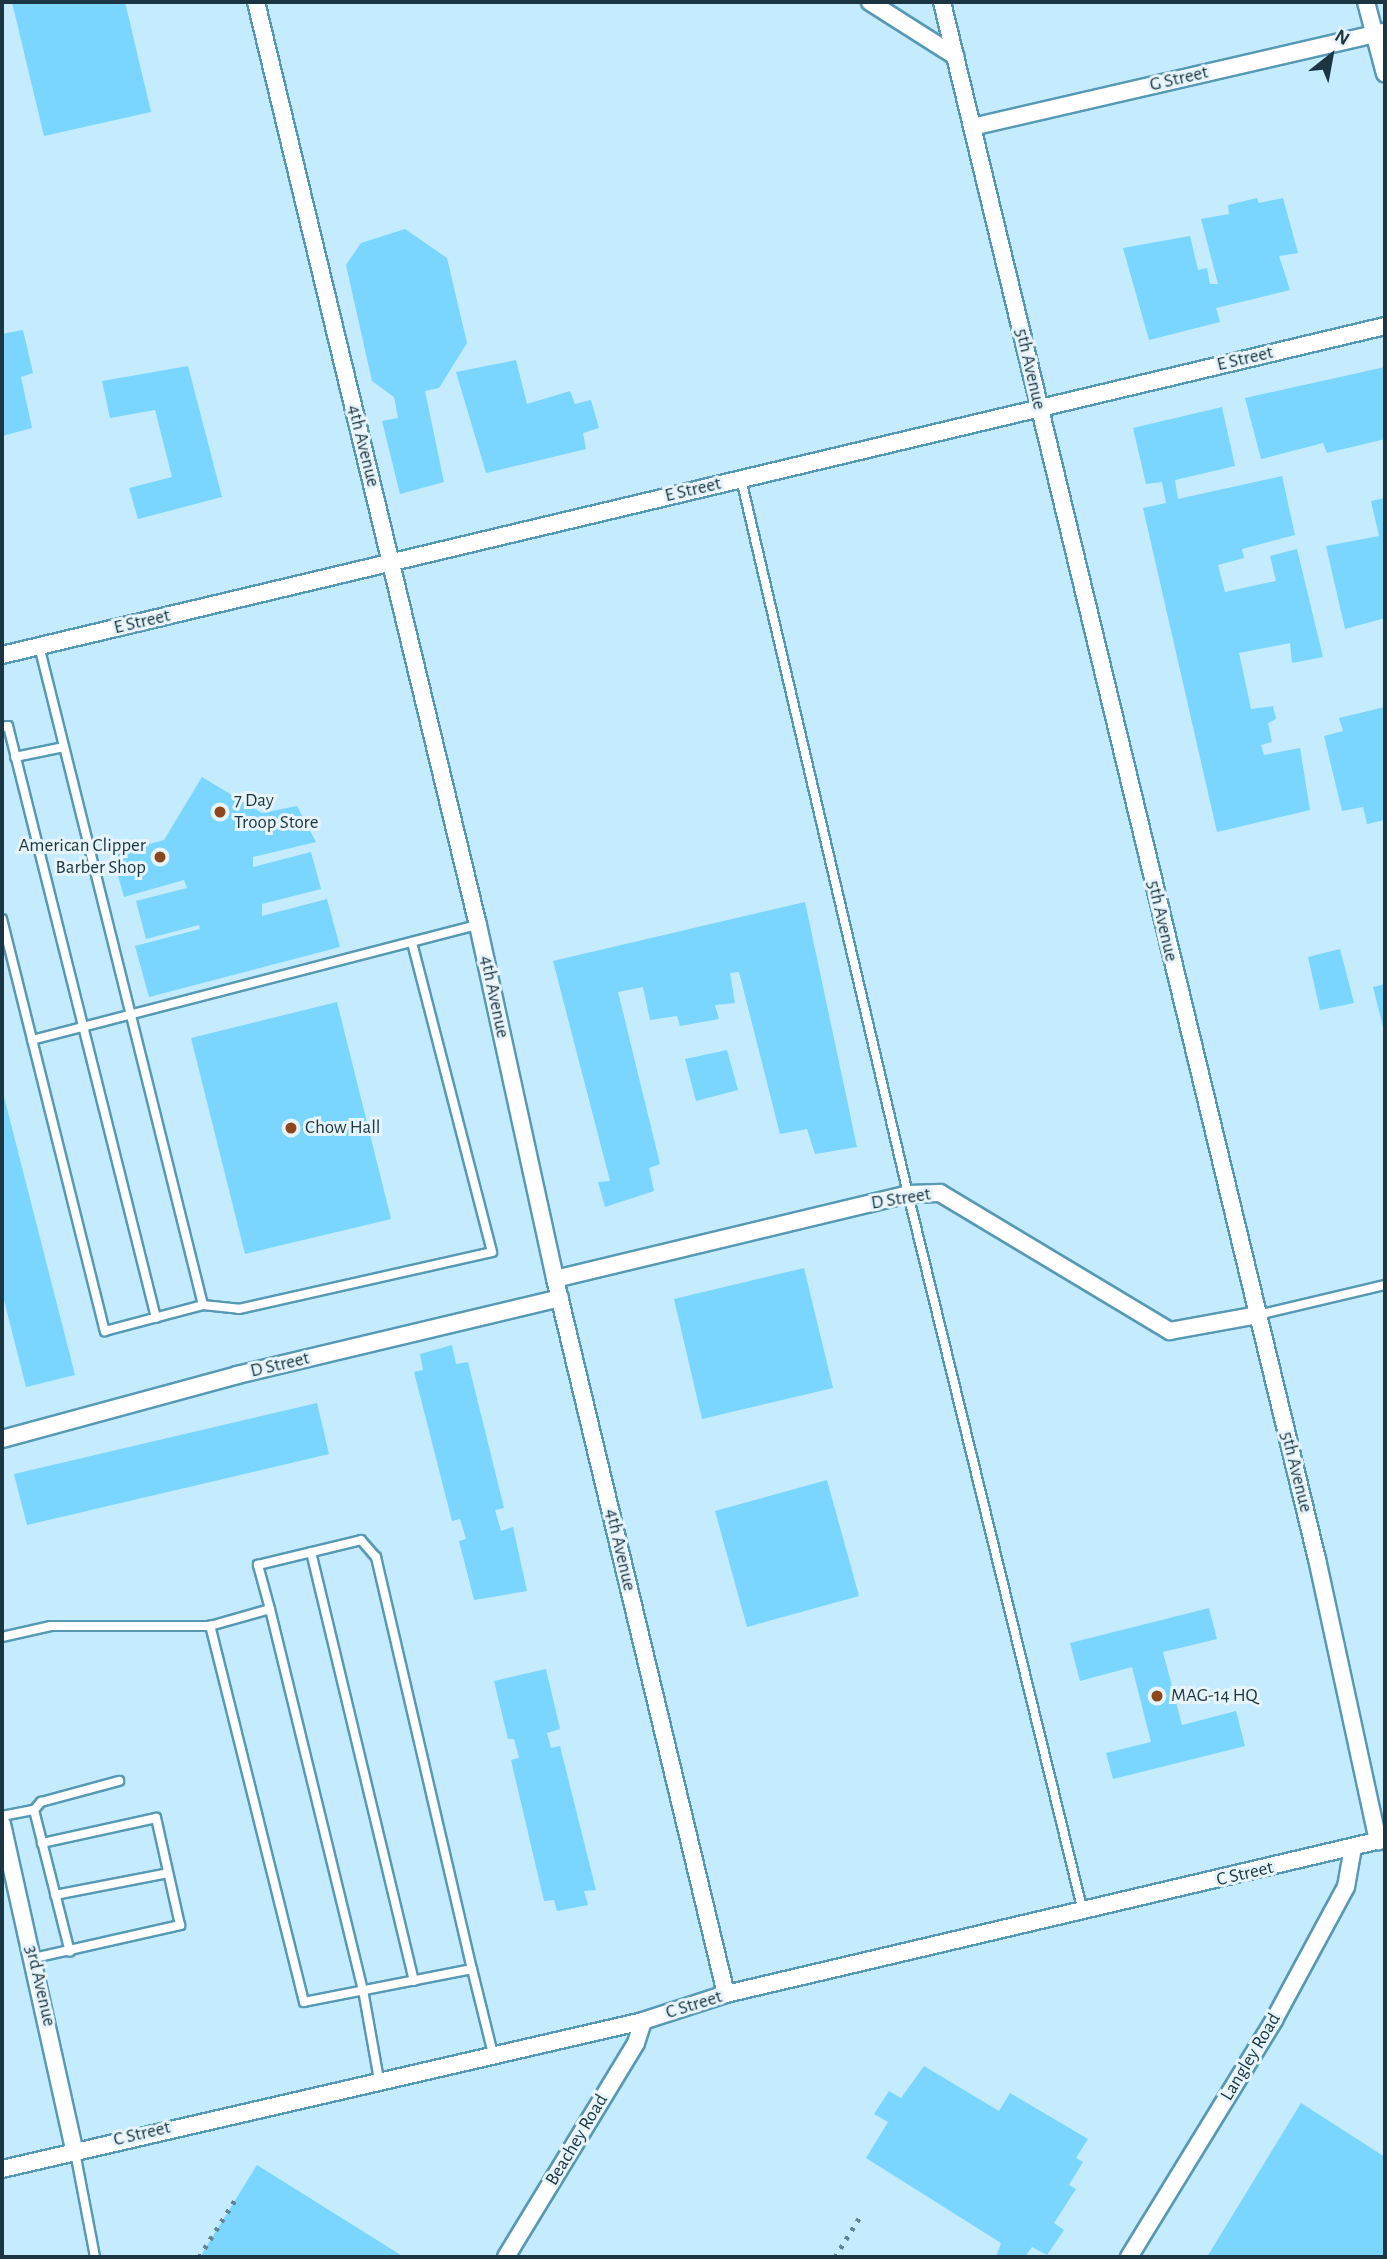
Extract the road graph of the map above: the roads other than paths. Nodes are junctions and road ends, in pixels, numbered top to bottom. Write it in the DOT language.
graph roads {
  1 [pos="256,2"];
  2 [pos="870,2"];
  3 [pos="942,2"];
  4 [pos="1366,2"];
  5 [pos="1380,33"];
  6 [pos="955,56"];
  7 [pos="1385,74"];
  8 [pos="972,127"];
  9 [pos="1385,326"];
  10 [pos="1038,408"];
  11 [pos="741,479"];
  12 [pos="391,562"];
  13 [pos="39,646"];
  14 [pos="2,655"];
  15 [pos="2,727"];
  16 [pos="64,747"];
  17 [pos="15,757"];
  18 [pos="2,919"];
  19 [pos="478,925"];
  20 [pos="412,942"];
  21 [pos="130,1014"];
  22 [pos="83,1027"];
  23 [pos="32,1040"];
  24 [pos="908,1194"];
  25 [pos="555,1279"];
  26 [pos="1385,1285"];
  27 [pos="560,1298"];
  28 [pos="203,1305"];
  29 [pos="1258,1315"];
  30 [pos="156,1318"];
  31 [pos="2,1439"];
  32 [pos="311,1552"];
  33 [pos="271,1609"];
  34 [pos="210,1626"];
  35 [pos="2,1637"];
  36 [pos="119,1781"];
  37 [pos="34,1810"];
  38 [pos="2,1816"];
  39 [pos="2,1824"];
  40 [pos="1382,1840"];
  41 [pos="42,1843"];
  42 [pos="1353,1848"];
  43 [pos="168,1873"];
  44 [pos="55,1895"];
  45 [pos="1083,1912"];
  46 [pos="70,1952"];
  47 [pos="34,1958"];
  48 [pos="472,1969"];
  49 [pos="414,1981"];
  50 [pos="363,1990"];
  51 [pos="726,1994"];
  52 [pos="643,2021"];
  53 [pos="493,2054"];
  54 [pos="379,2080"];
  55 [pos="74,2150"];
  56 [pos="2,2169"];
  57 [pos="95,2257"];
  58 [pos="506,2257"];
  59 [pos="1129,2257"];
  1 -- 12 [label="street, 4th Avenue"];
  2 -- 6 [label="street"];
  3 -- 6 [label="street, 5th Avenue"];
  4 -- 5 [label="street"];
  5 -- 7 [label="street"];
  5 -- 8 [label="street, G Street"];
  6 -- 8 [label="street, 5th Avenue"];
  8 -- 10 [label="street, 5th Avenue"];
  9 -- 10 [label="street, E Street"];
  10 -- 11 [label="street, E Street"];
  10 -- 29 [label="street, 5th Avenue"];
  11 -- 12 [label="street, E Street"];
  11 -- 24 [label="lane"];
  12 -- 13 [label="street, E Street"];
  12 -- 19 [label="street, 4th Avenue"];
  13 -- 14 [label="street, E Street"];
  13 -- 16 [label="lane"];
  15 -- 17 [label="lane"];
  16 -- 17 [label="lane"];
  16 -- 21 [label="lane"];
  17 -- 22 [label="lane"];
  18 -- 23 [label="lane"];
  19 -- 20 [label="lane"];
  19 -- 25 [label="street, 4th Avenue"];
  20 -- 21 [label="lane"];
  20 -- 28 [label="lane"];
  21 -- 22 [label="lane"];
  21 -- 28 [label="lane"];
  22 -- 23 [label="lane"];
  22 -- 30 [label="lane"];
  23 -- 30 [label="lane"];
  24 -- 25 [label="street, D Street"];
  24 -- 29 [label="street, D Street"];
  24 -- 45 [label="lane"];
  25 -- 27 [label="street, 4th Avenue"];
  26 -- 29 [label="lane"];
  27 -- 31 [label="street, D Street"];
  27 -- 51 [label="street, 4th Avenue"];
  28 -- 30 [label="lane"];
  29 -- 40 [label="street, 5th Avenue"];
  32 -- 33 [label="lane"];
  32 -- 48 [label="lane"];
  32 -- 49 [label="lane"];
  33 -- 34 [label="lane"];
  33 -- 50 [label="lane"];
  34 -- 35 [label="lane"];
  34 -- 50 [label="lane"];
  36 -- 37 [label="lane"];
  37 -- 38 [label="lane"];
  37 -- 41 [label="lane"];
  39 -- 47 [label="street, 3rd Avenue"];
  40 -- 42 [label="street, C Street"];
  41 -- 43 [label="lane"];
  41 -- 44 [label="lane"];
  42 -- 45 [label="street, C Street"];
  42 -- 59 [label="street, Langley Road"];
  43 -- 44 [label="lane"];
  43 -- 46 [label="lane"];
  44 -- 46 [label="lane"];
  45 -- 51 [label="street, C Street"];
  46 -- 47 [label="lane"];
  47 -- 55 [label="street, 3rd Avenue"];
  48 -- 49 [label="lane"];
  48 -- 53 [label="lane"];
  49 -- 50 [label="lane"];
  50 -- 54 [label="lane"];
  51 -- 52 [label="street, C Street"];
  52 -- 53 [label="street, C Street"];
  52 -- 58 [label="street, Beachey Road"];
  53 -- 54 [label="street, C Street"];
  54 -- 55 [label="street, C Street"];
  55 -- 56 [label="street, C Street"];
  55 -- 57 [label="lane"];
}
